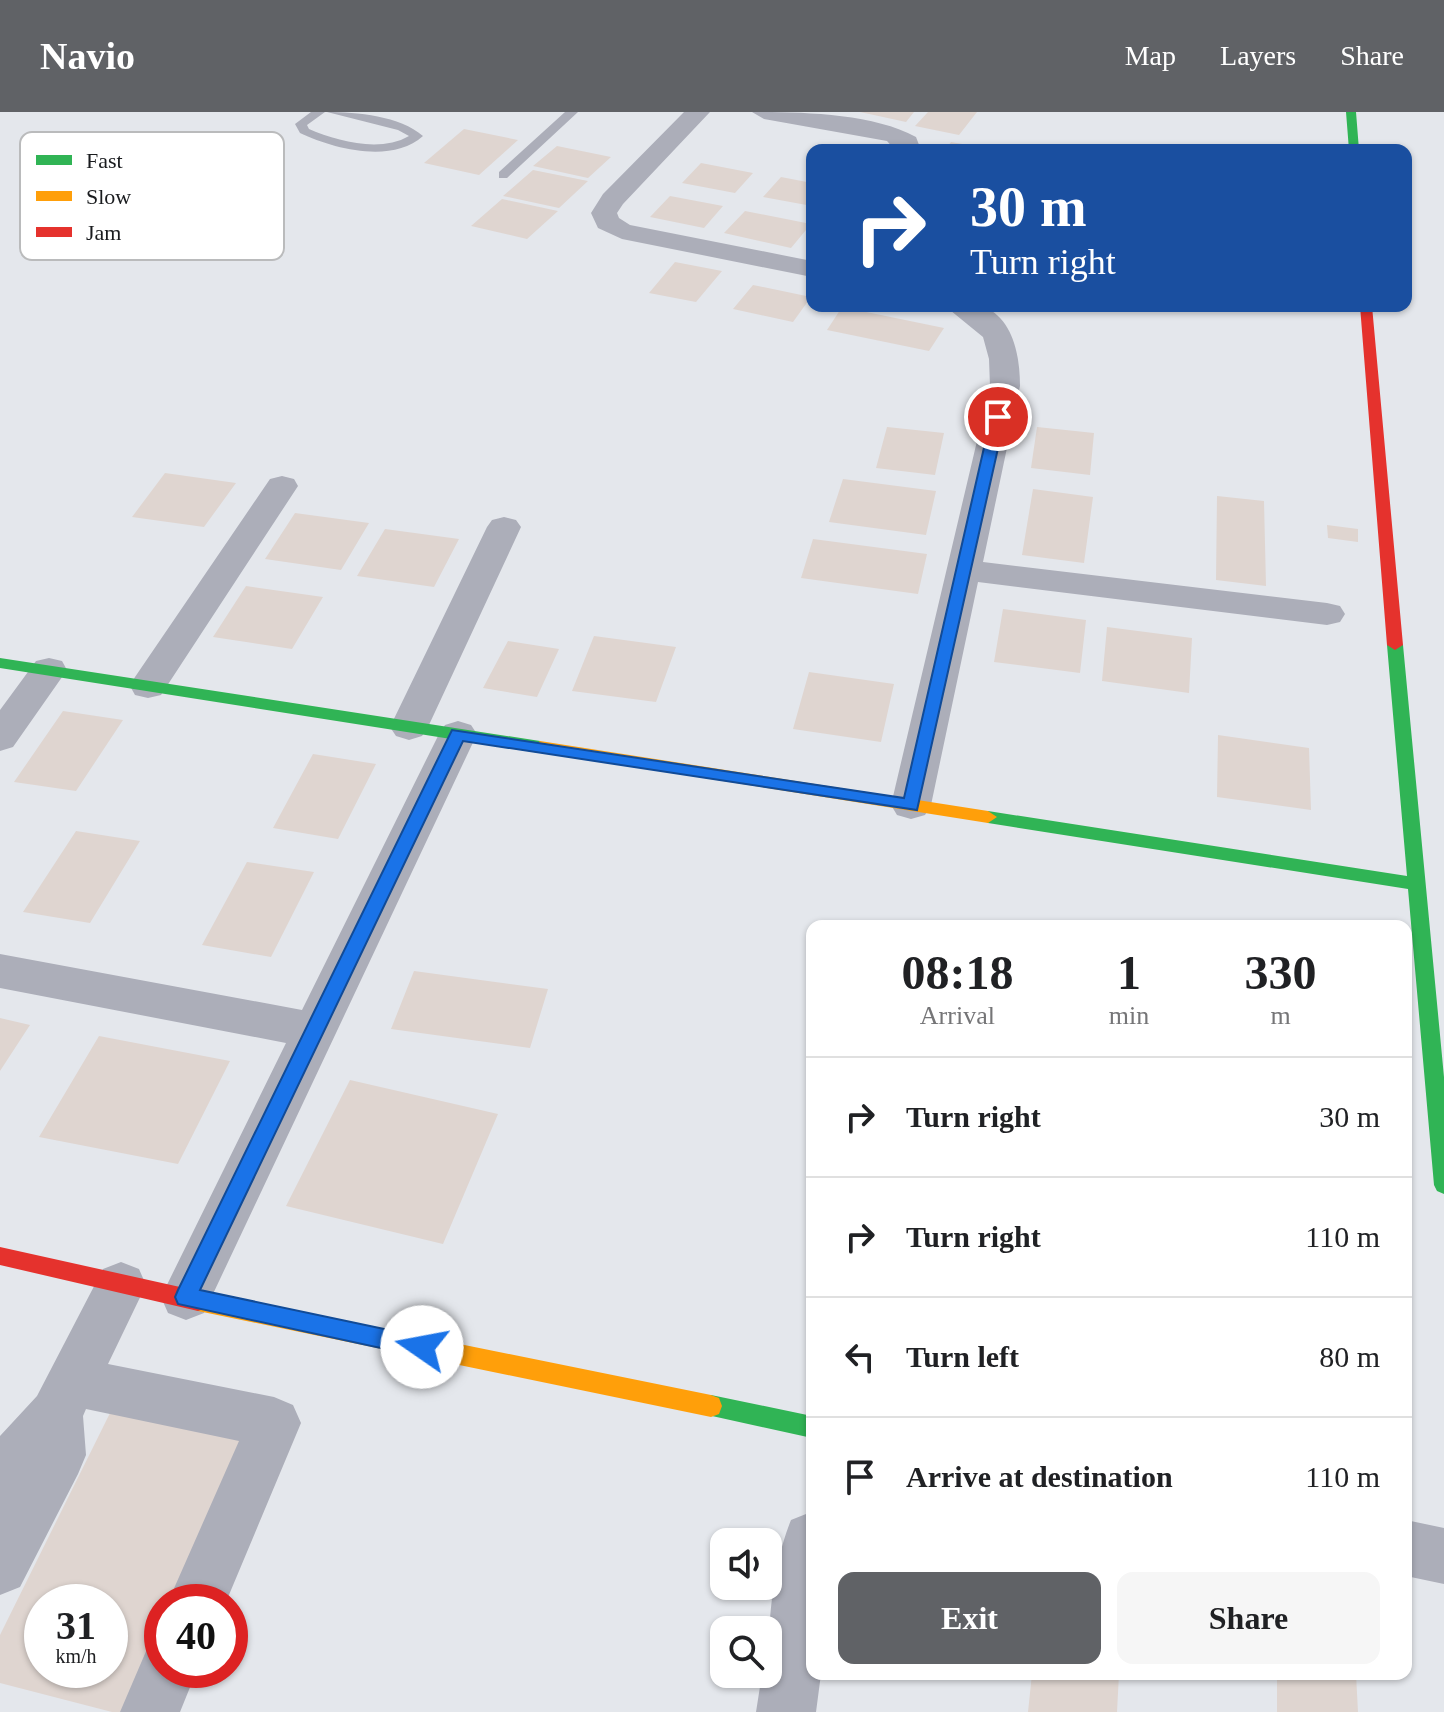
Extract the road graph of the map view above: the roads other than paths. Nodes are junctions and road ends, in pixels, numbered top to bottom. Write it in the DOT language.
graph roads {
  1 [pos="319,112"];
  2 [pos="333,112"];
  3 [pos="572,112"];
  4 [pos="698,112"];
  5 [pos="764,112"];
  6 [pos="1351,112"];
  7 [pos="907,144"];
  8 [pos="1354,144"];
  9 [pos="503,175"];
  10 [pos="806,268"];
  11 [pos="969,312"];
  12 [pos="1366,312"];
  13 [pos="282,486"];
  14 [pos="504,527"];
  15 [pos="964,570"];
  16 [pos="1327,614"];
  17 [pos="0,663"];
  18 [pos="49,670"];
  19 [pos="148,686"];
  20 [pos="409,727"];
  21 [pos="458,734"];
  22 [pos="0,738"];
  23 [pos="911,805"];
  24 [pos="1418,884"];
  25 [pos="0,971"];
  26 [pos="314,1030"];
  27 [pos="1444,1185"];
  28 [pos="0,1256"];
  29 [pos="121,1285"];
  30 [pos="186,1297"];
  31 [pos="64,1398"];
  32 [pos="806,1426"];
  33 [pos="0,1490"];
  34 [pos="1412,1549"];
  35 [pos="1444,1556"];
  36 [pos="0,1567"];
  37 [pos="806,1574"];
  38 [pos="205,1584"];
  39 [pos="160,1688"];
  40 [pos="150,1712"];
  41 [pos="786,1712"];
  1 -- 2 [label="lane"];
  3 -- 9 [label="lane"];
  4 -- 10 [label="street"];
  5 -- 7 [label="street"];
  6 -- 8 [label="street"];
  11 -- 15 [label="street"];
  12 -- 24 [label="street"];
  13 -- 19 [label="street"];
  14 -- 20 [label="street"];
  15 -- 16 [label="street"];
  15 -- 23 [label="street"];
  17 -- 18 [label="street"];
  18 -- 19 [label="street"];
  18 -- 22 [label="street"];
  19 -- 20 [label="street"];
  20 -- 21 [label="street"];
  21 -- 23 [label="street"];
  21 -- 26 [label="street"];
  23 -- 24 [label="street"];
  24 -- 27 [label="street"];
  25 -- 26 [label="street"];
  26 -- 30 [label="street"];
  28 -- 29 [label="street"];
  29 -- 30 [label="street"];
  29 -- 31 [label="street"];
  30 -- 32 [label="street"];
  31 -- 33 [label="street"];
  31 -- 36 [label="street"];
  31 -- 38 [label="street"];
  34 -- 35 [label="street"];
  37 -- 41 [label="street"];
  39 -- 40 [label="street"];
}
